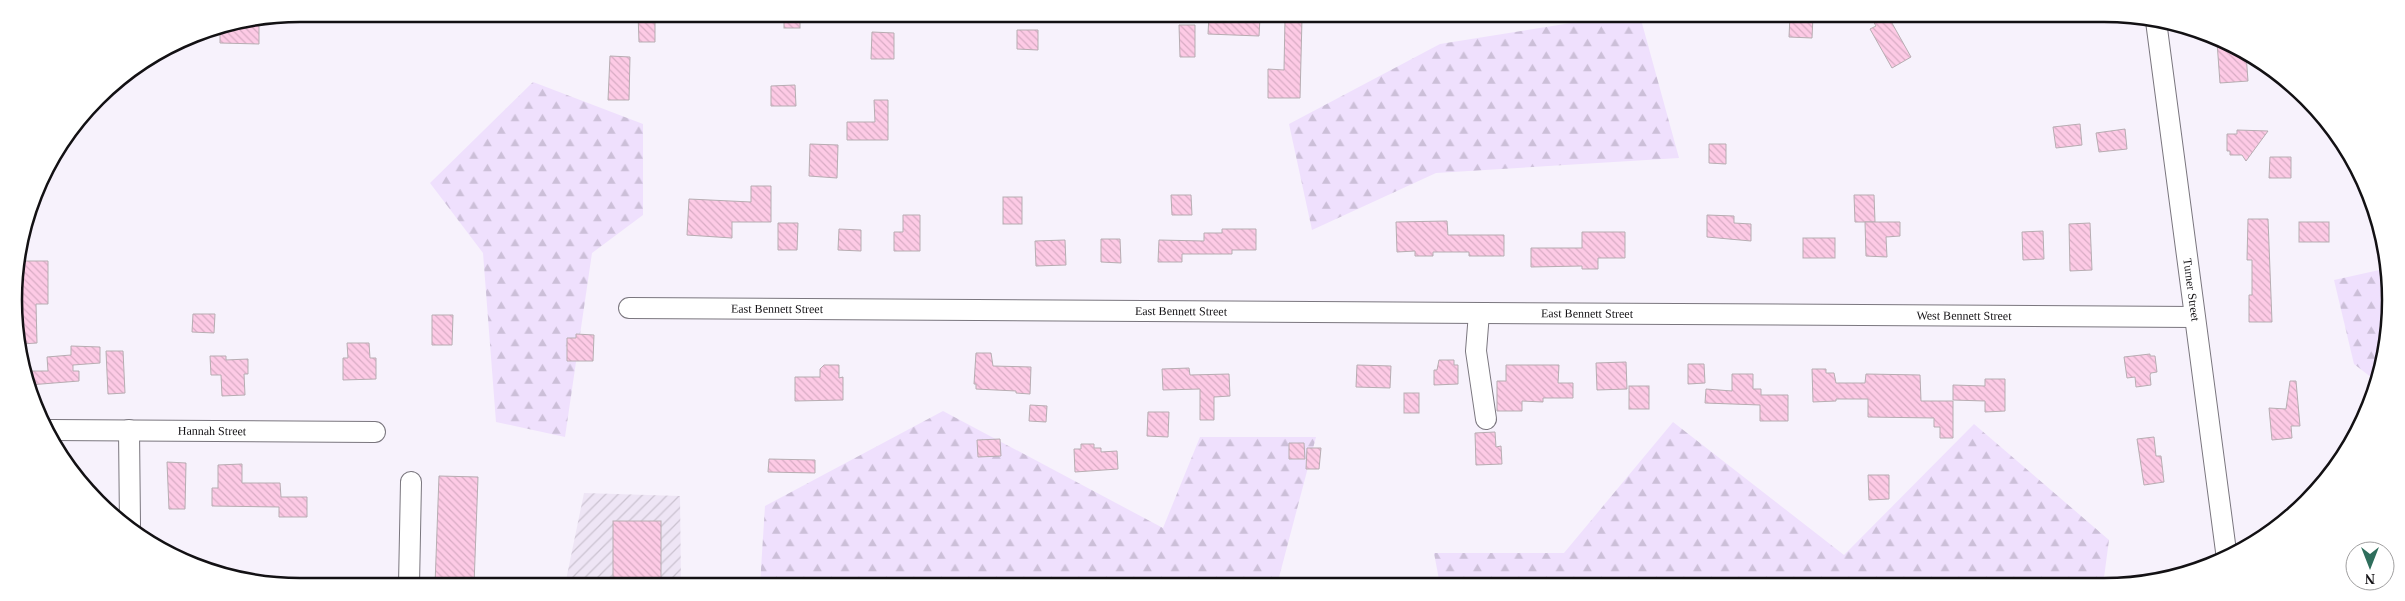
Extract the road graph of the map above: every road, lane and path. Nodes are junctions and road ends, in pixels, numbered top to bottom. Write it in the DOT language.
graph roads {
  1 [pos="2157,28"];
  2 [pos="629,308"];
  3 [pos="1480,313"];
  4 [pos="1735,314"];
  5 [pos="2194,317"];
  6 [pos="1486,419"];
  7 [pos="55,430"];
  8 [pos="130,430"];
  9 [pos="375,432"];
  10 [pos="411,482"];
  11 [pos="130,520"];
  12 [pos="2226,551"];
  13 [pos="408,579"];
  1 -- 5 [label="street, Turner Street"];
  2 -- 3 [label="street, East Bennett Street"];
  3 -- 4 [label="street, East Bennett Street"];
  3 -- 6 [label="street"];
  4 -- 5 [label="street, West Bennett Street"];
  5 -- 12 [label="street, Turner Street"];
  7 -- 8 [label="street, Hannah Street"];
  8 -- 9 [label="street, Hannah Street"];
  8 -- 11 [label="street"];
  10 -- 13 [label="street"];
}
